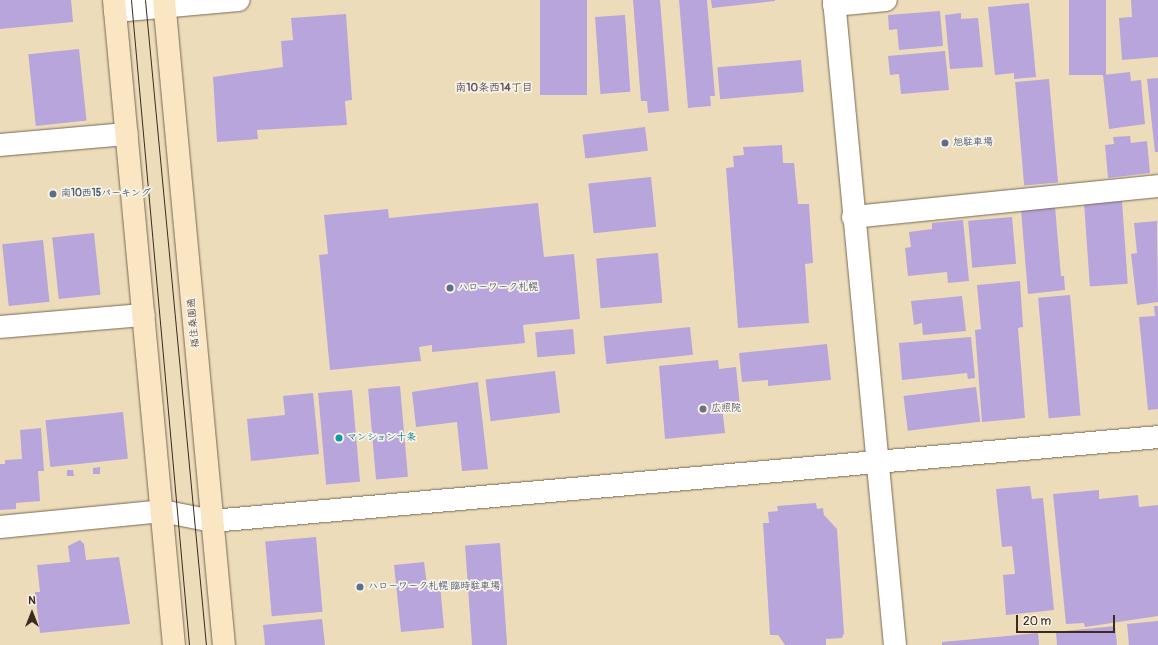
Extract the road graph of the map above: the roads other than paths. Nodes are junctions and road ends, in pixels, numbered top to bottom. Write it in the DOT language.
graph roads {
  1 [pos="239,0"];
  2 [pos="886,0"];
  3 [pos="834,3"];
  4 [pos="164,4"];
  5 [pos="115,6"];
  6 [pos="127,134"];
  7 [pos="0,146"];
  8 [pos="1158,186"];
  9 [pos="853,217"];
  10 [pos="144,315"];
  11 [pos="0,327"];
  12 [pos="1158,437"];
  13 [pos="878,464"];
  14 [pos="162,511"];
  15 [pos="212,521"];
  16 [pos="0,526"];
  17 [pos="174,645"];
  18 [pos="224,645"];
  19 [pos="895,645"];
  1 -- 4 [label="street"];
  2 -- 3 [label="street"];
  3 -- 9 [label="street"];
  4 -- 5 [label="street"];
  4 -- 15 [label="street, 福住桑園通"];
  5 -- 6 [label="street"];
  6 -- 7 [label="street"];
  6 -- 10 [label="street"];
  8 -- 9 [label="street"];
  9 -- 13 [label="street"];
  10 -- 11 [label="street"];
  10 -- 14 [label="street"];
  12 -- 13 [label="street"];
  13 -- 15 [label="street"];
  13 -- 19 [label="street"];
  14 -- 15 [label="street"];
  14 -- 16 [label="street"];
  14 -- 17 [label="street"];
  15 -- 18 [label="street, 福住桑園通"];
}
